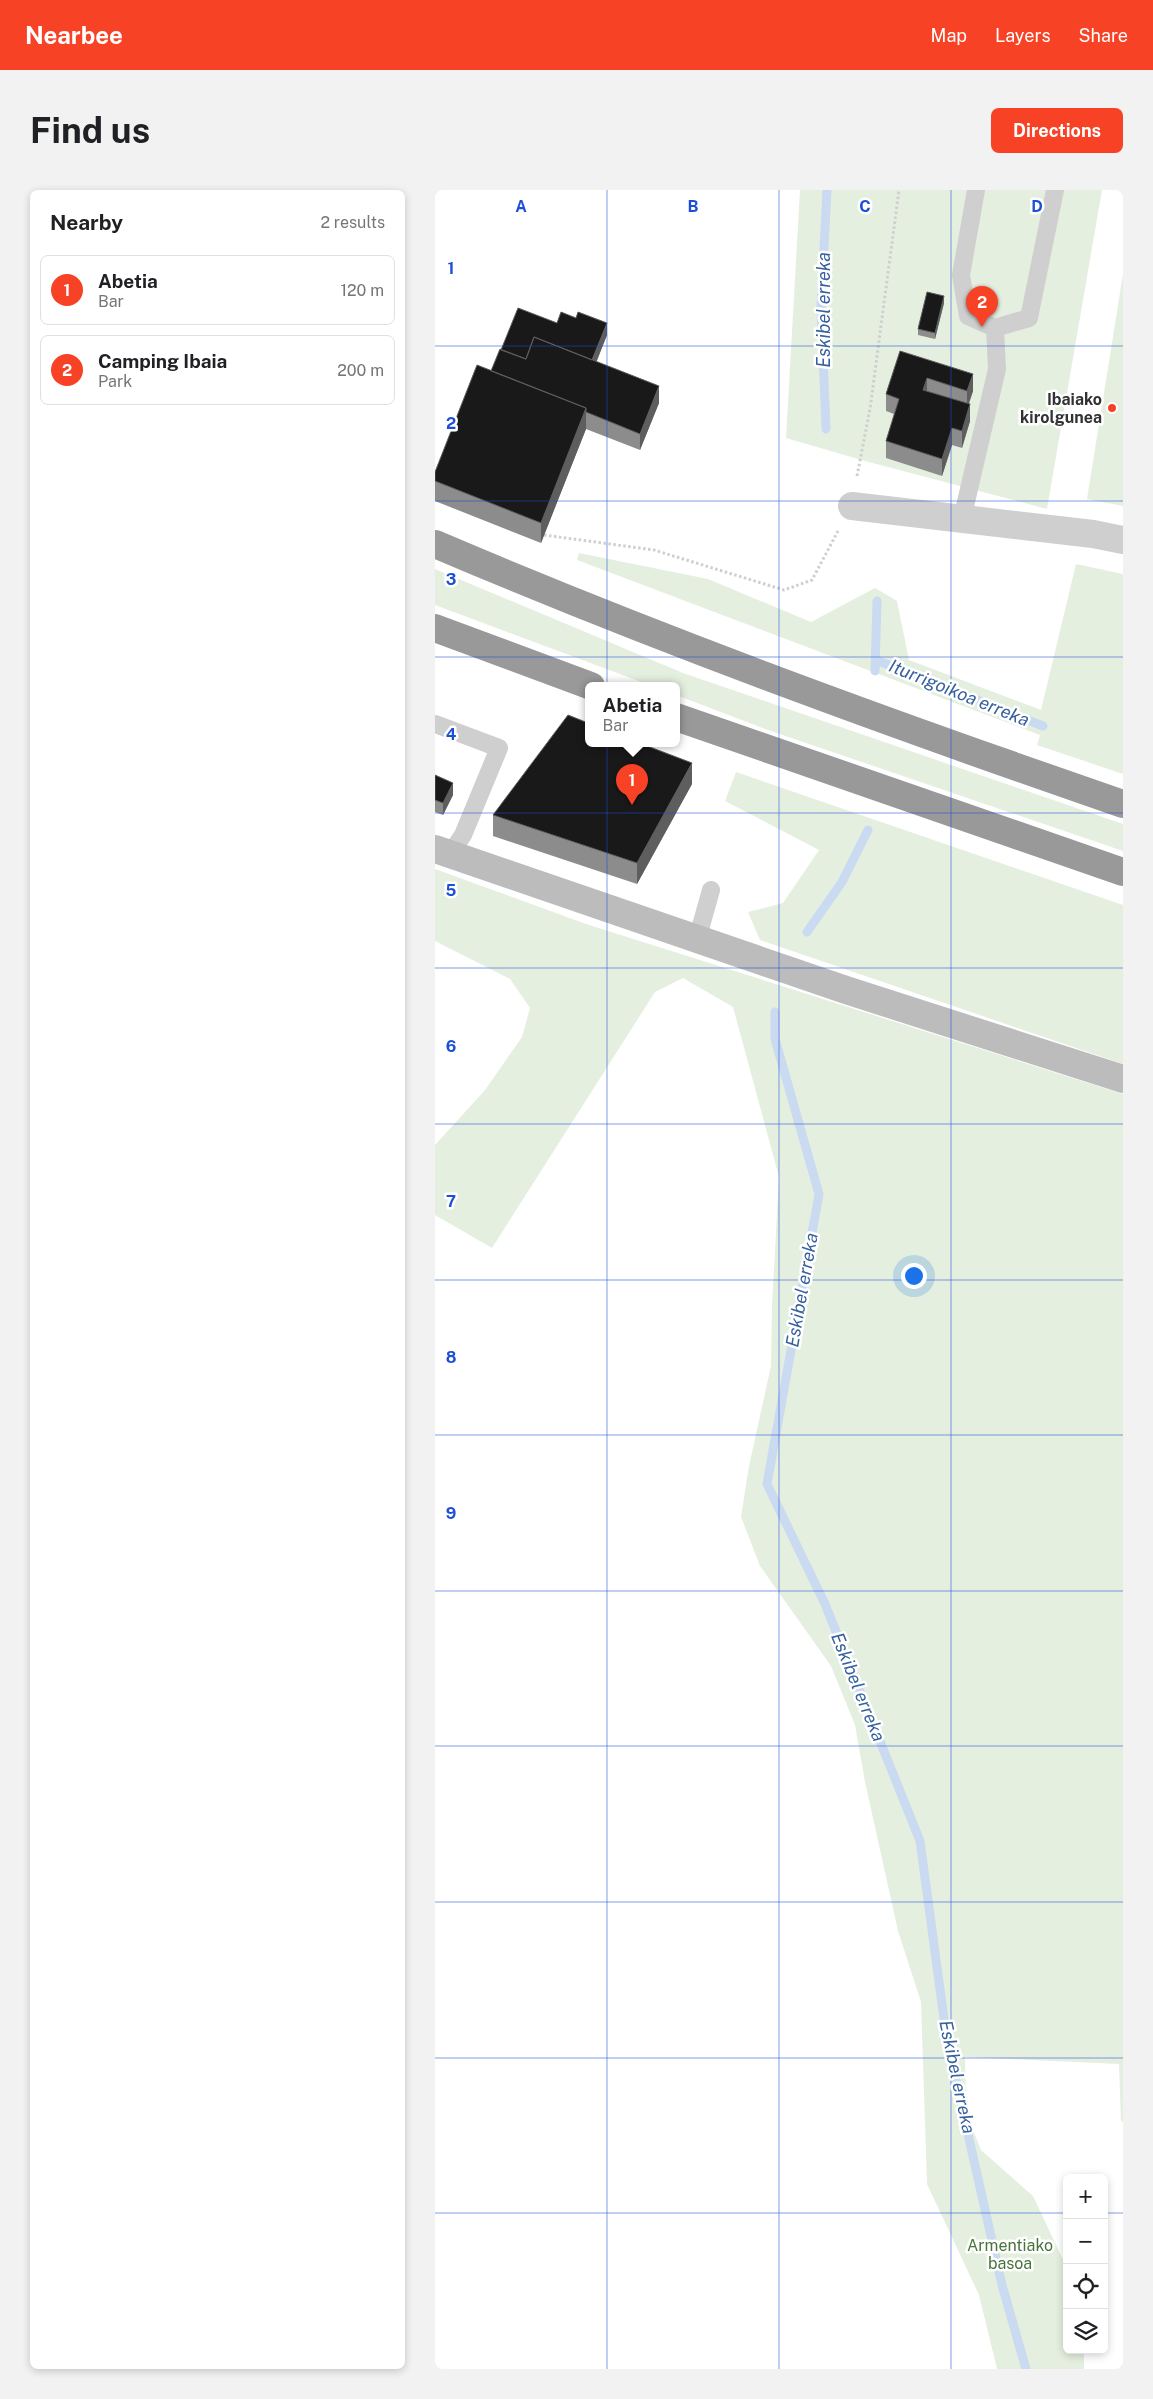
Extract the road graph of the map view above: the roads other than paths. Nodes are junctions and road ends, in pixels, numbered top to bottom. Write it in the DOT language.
graph roads {
  1 [pos="976,190"];
  2 [pos="1055,190"];
  3 [pos="995,328"];
  4 [pos="852,506"];
  5 [pos="962,518"];
  6 [pos="1123,540"];
  7 [pos="435,544"];
  8 [pos="435,628"];
  9 [pos="585,684"];
  10 [pos="680,717"];
  11 [pos="435,724"];
  12 [pos="1123,804"];
  13 [pos="443,852"];
  14 [pos="1123,872"];
  15 [pos="711,890"];
  16 [pos="697,940"];
  17 [pos="1123,1078"];
  1 -- 3 [label="lane"];
  2 -- 3 [label="lane"];
  3 -- 5 [label="lane"];
  4 -- 5 [label="street"];
  5 -- 6 [label="street"];
  7 -- 12 [label="highway"];
  8 -- 9 [label="highway"];
  10 -- 14 [label="highway"];
  11 -- 13 [label="lane"];
  13 -- 16 [label="street"];
  15 -- 16 [label="lane"];
  16 -- 17 [label="street"];
}
